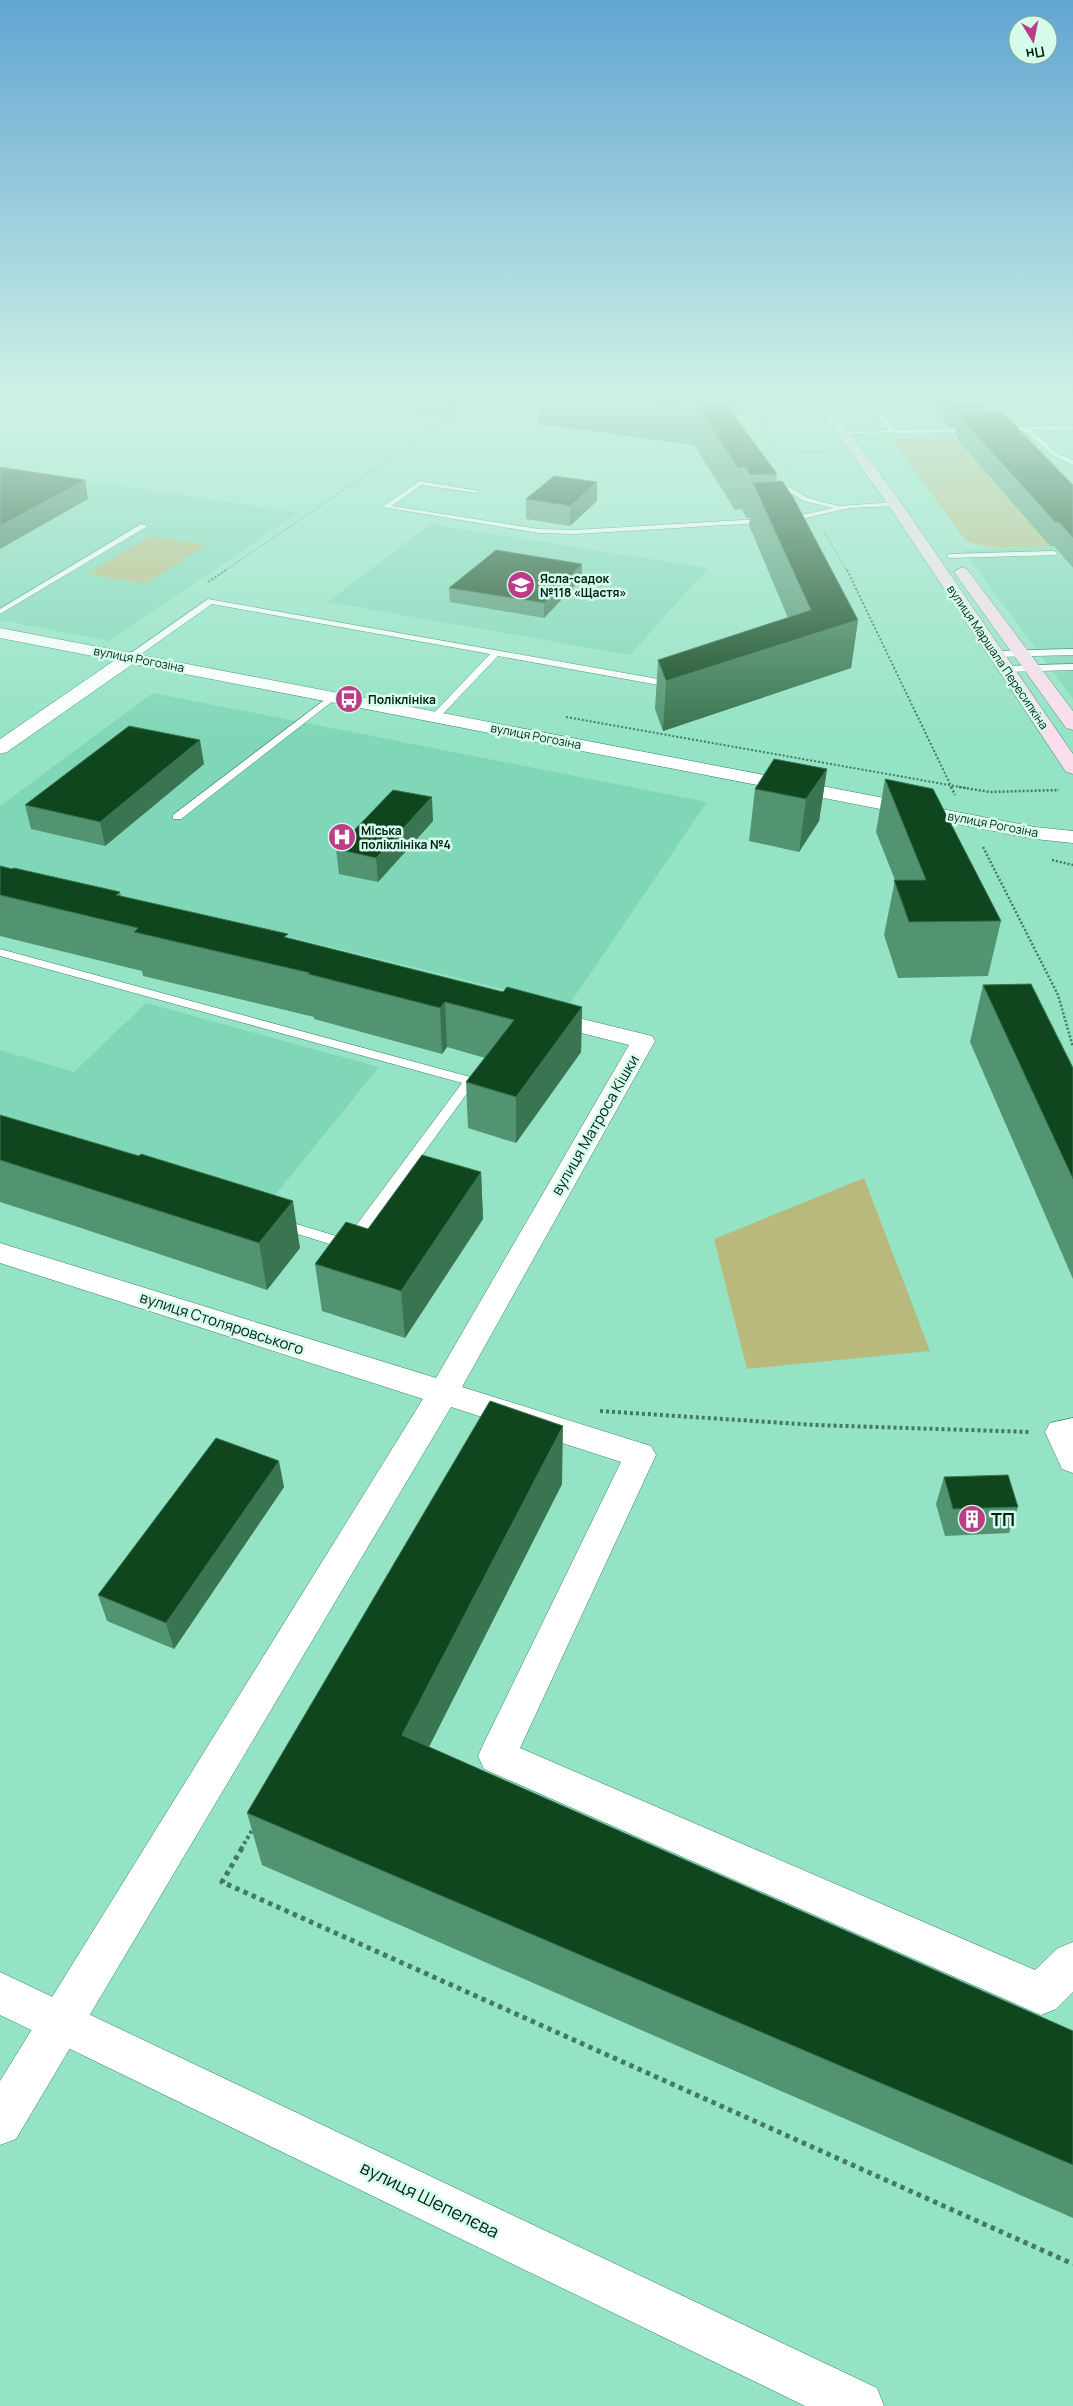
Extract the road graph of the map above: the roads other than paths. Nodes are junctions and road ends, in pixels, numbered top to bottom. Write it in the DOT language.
graph roads {
  1 [pos="413,511"];
  2 [pos="829,511"];
  3 [pos="900,511"];
  4 [pos="917,511"];
  5 [pos="144,526"];
  6 [pos="928,526"];
  7 [pos="939,541"];
  8 [pos="1053,553"];
  9 [pos="950,556"];
  10 [pos="0,612"];
  11 [pos="0,633"];
  12 [pos="1073,652"];
  13 [pos="496,653"];
  14 [pos="995,654"];
  15 [pos="1021,654"];
  16 [pos="131,657"];
  17 [pos="1073,667"];
  18 [pos="1032,668"];
  19 [pos="1005,669"];
  20 [pos="678,685"];
  21 [pos="334,697"];
  22 [pos="436,716"];
  23 [pos="1073,724"];
  24 [pos="0,748"];
  25 [pos="1073,768"];
  26 [pos="177,817"];
  27 [pos="1073,837"];
  28 [pos="2,955"];
  29 [pos="528,1013"];
  30 [pos="264,1218"];
  31 [pos="0,1253"];
  32 [pos="443,1392"];
  33 [pos="1073,1963"];
  34 [pos="0,1993"];
  35 [pos="61,2021"];
  36 [pos="0,2123"];
  37 [pos="860,2406"];
  1 -- 2 [label="lane"];
  3 -- 14 [label="main road, вулиця Маршала Пересипкіна"];
  4 -- 6 [label="main road"];
  5 -- 10 [label="lane"];
  7 -- 9 [label="main road, вулиця Маршала Пересипкіна"];
  8 -- 9 [label="lane"];
  9 -- 15 [label="main road, вулиця Маршала Пересипкіна"];
  11 -- 16 [label="street, вулиця Рогозіна"];
  12 -- 15 [label="lane"];
  13 -- 16 [label="lane"];
  13 -- 20 [label="lane"];
  13 -- 22 [label="lane"];
  14 -- 15 [label="lane"];
  14 -- 19 [label="main road, вулиця Маршала Пересипкіна"];
  15 -- 18 [label="main road, вулиця Маршала Пересипкіна"];
  16 -- 21 [label="street, вулиця Рогозіна"];
  16 -- 24 [label="street"];
  17 -- 18 [label="lane"];
  18 -- 19 [label="lane"];
  18 -- 23 [label="main road, вулиця Маршала Пересипкіна"];
  19 -- 25 [label="main road, вулиця Маршала Пересипкіна"];
  21 -- 22 [label="street, вулиця Рогозіна"];
  21 -- 26 [label="lane"];
  22 -- 27 [label="street, вулиця Рогозіна"];
  28 -- 30 [label="lane"];
  29 -- 32 [label="street, вулиця Матроса Кішки"];
  31 -- 32 [label="street, вулиця Столяровського"];
  32 -- 33 [label="street, вулиця Столяровського"];
  32 -- 35 [label="street"];
  34 -- 35 [label="street, вулиця Шепелєва"];
  35 -- 36 [label="street"];
  35 -- 37 [label="street, вулиця Шепелєва"];
}
